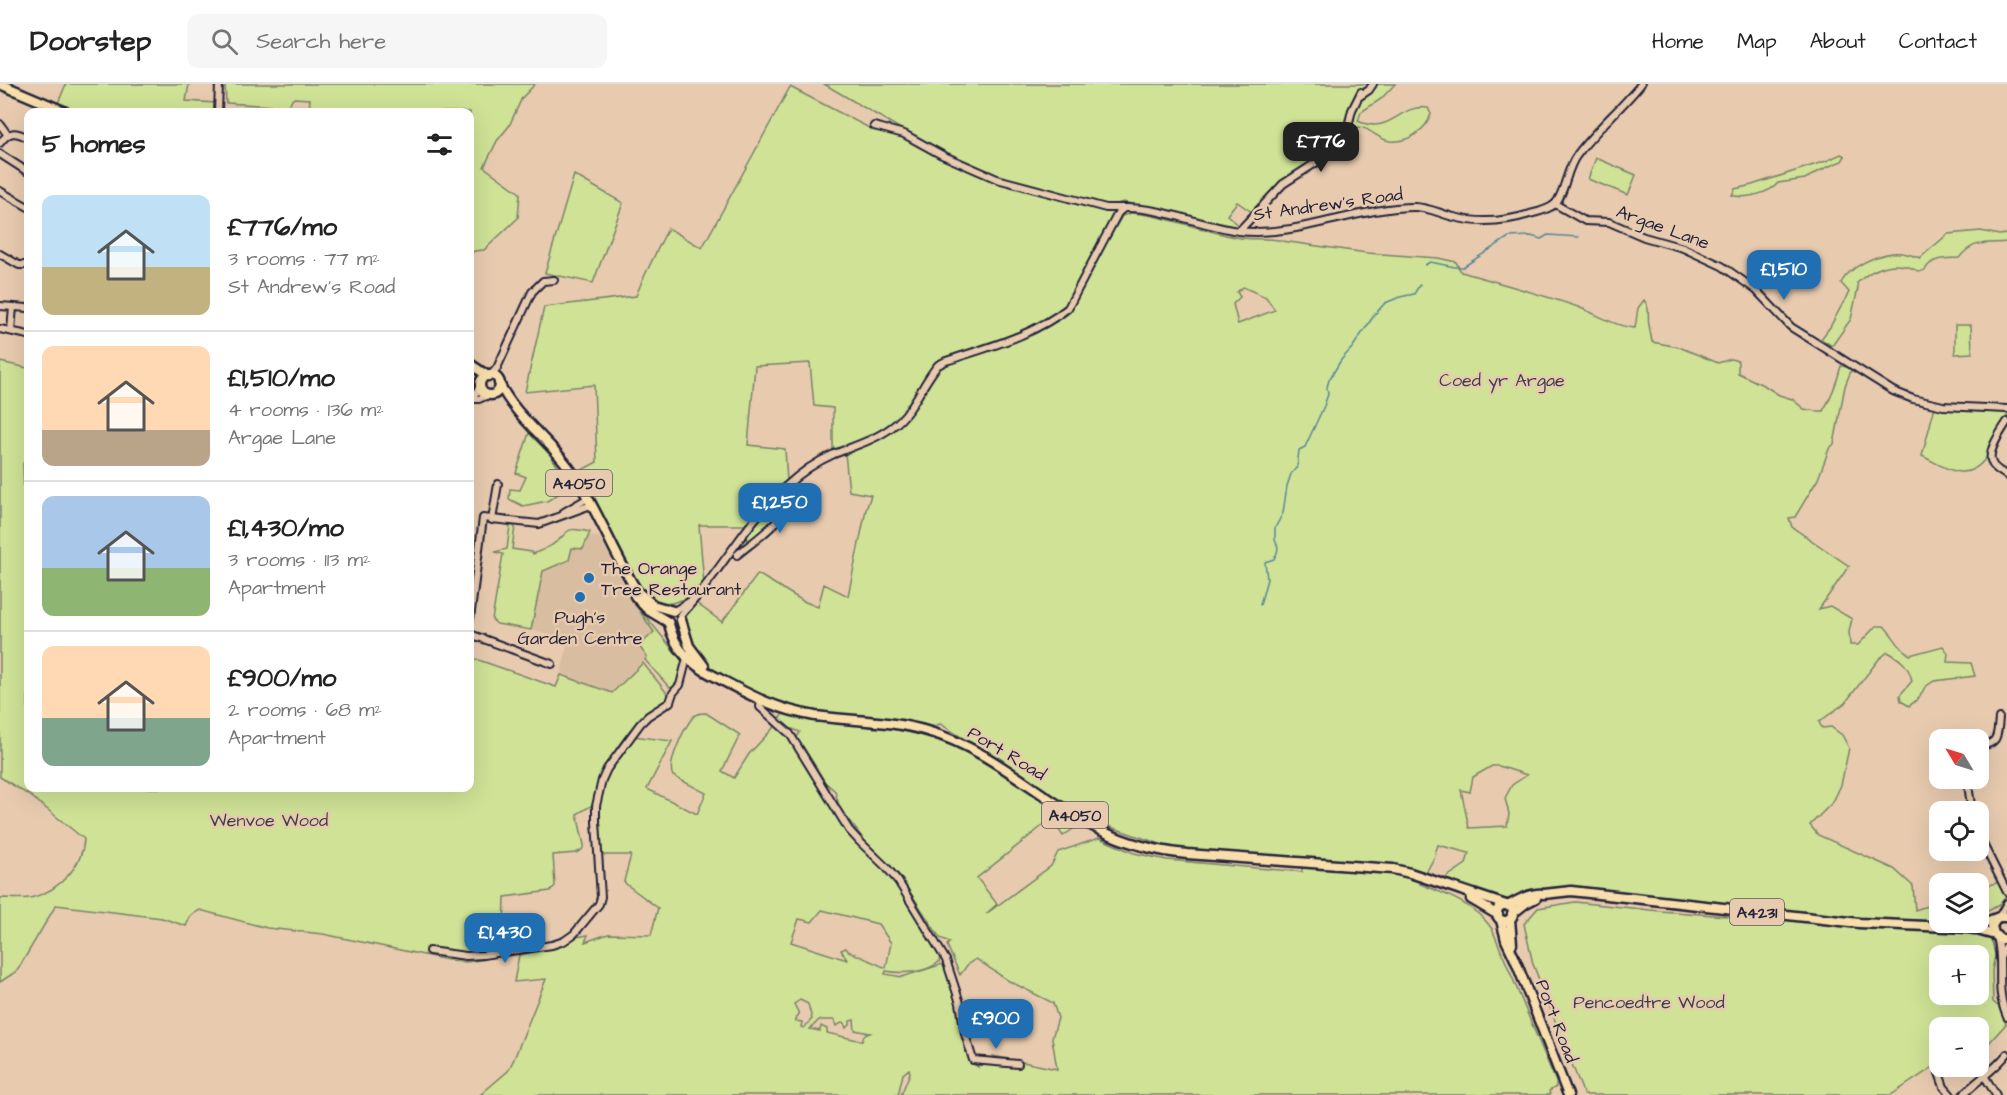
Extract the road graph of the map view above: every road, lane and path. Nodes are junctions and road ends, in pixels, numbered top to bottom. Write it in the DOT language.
graph roads {
  1 [pos="0,84"];
  2 [pos="219,84"];
  3 [pos="1373,84"];
  4 [pos="1641,84"];
  5 [pos="57,108"];
  6 [pos="219,108"];
  7 [pos="0,124"];
  8 [pos="874,126"];
  9 [pos="7,134"];
  10 [pos="24,136"];
  11 [pos="0,143"];
  12 [pos="0,154"];
  13 [pos="24,169"];
  14 [pos="0,191"];
  15 [pos="1555,204"];
  16 [pos="24,205"];
  17 [pos="1121,211"];
  18 [pos="1239,231"];
  19 [pos="0,254"];
  20 [pos="24,265"];
  21 [pos="554,280"];
  22 [pos="0,306"];
  23 [pos="13,307"];
  24 [pos="24,308"];
  25 [pos="0,329"];
  26 [pos="11,332"];
  27 [pos="24,334"];
  28 [pos="474,367"];
  29 [pos="497,368"];
  30 [pos="474,376"];
  31 [pos="489,376"];
  32 [pos="499,382"];
  33 [pos="480,386"];
  34 [pos="474,395"];
  35 [pos="490,395"];
  36 [pos="474,398"];
  37 [pos="2007,409"];
  38 [pos="523,418"];
  39 [pos="2007,423"];
  40 [pos="2007,476"];
  41 [pos="498,484"];
  42 [pos="787,496"];
  43 [pos="589,502"];
  44 [pos="492,520"];
  45 [pos="739,539"];
  46 [pos="749,545"];
  47 [pos="737,555"];
  48 [pos="619,560"];
  49 [pos="474,588"];
  50 [pos="677,614"];
  51 [pos="669,623"];
  52 [pos="474,635"];
  53 [pos="686,639"];
  54 [pos="687,658"];
  55 [pos="552,664"];
  56 [pos="715,676"];
  57 [pos="761,700"];
  58 [pos="784,708"];
  59 [pos="1999,718"];
  60 [pos="775,720"];
  61 [pos="1989,745"];
  62 [pos="1989,856"];
  63 [pos="2007,892"];
  64 [pos="2007,903"];
  65 [pos="1506,913"];
  66 [pos="2001,918"];
  67 [pos="1929,926"];
  68 [pos="1986,933"];
  69 [pos="1996,936"];
  70 [pos="2007,941"];
  71 [pos="429,951"];
  72 [pos="2000,959"];
  73 [pos="2007,1017"];
  74 [pos="2007,1054"];
  75 [pos="1018,1064"];
  76 [pos="1989,1074"];
  77 [pos="1940,1077"];
  78 [pos="1985,1077"];
  79 [pos="1568,1095"];
  80 [pos="1951,1095"];
  81 [pos="1963,1095"];
  82 [pos="1996,1095"];
  1 -- 5 [label="main road"];
  2 -- 6 [label="street"];
  3 -- 18 [label="street, St Andrew's Road"];
  4 -- 15 [label="street"];
  7 -- 9 [label="street"];
  8 -- 17 [label="street, St Andrew's Road"];
  9 -- 10 [label="street"];
  9 -- 11 [label="street"];
  12 -- 13 [label="street"];
  14 -- 16 [label="street"];
  15 -- 18 [label="street, St Andrew's Road"];
  15 -- 37 [label="street, Argae Lane"];
  17 -- 18 [label="street, St Andrew's Road"];
  17 -- 45 [label="street"];
  19 -- 20 [label="street"];
  21 -- 29 [label="street"];
  22 -- 23 [label="street"];
  23 -- 24 [label="street"];
  23 -- 26 [label="street"];
  25 -- 26 [label="street"];
  26 -- 27 [label="street"];
  28 -- 31 [label="main road, A4050"];
  29 -- 31 [label="street"];
  29 -- 32 [label="street"];
  30 -- 33 [label="main road, A4050"];
  31 -- 32 [label="main road, A4050"];
  31 -- 33 [label="main road"];
  32 -- 35 [label="main road"];
  32 -- 38 [label="main road, A4050"];
  33 -- 34 [label="street"];
  33 -- 35 [label="main road, A4050"];
  35 -- 36 [label="street"];
  35 -- 38 [label="main road, A4050"];
  38 -- 43 [label="main road, A4050"];
  39 -- 40 [label="street"];
  41 -- 44 [label="street"];
  42 -- 46 [label="street"];
  43 -- 44 [label="street"];
  43 -- 48 [label="main road, A4050"];
  44 -- 49 [label="street"];
  45 -- 46 [label="street"];
  45 -- 50 [label="street"];
  46 -- 47 [label="street"];
  48 -- 50 [label="main road, A4050"];
  48 -- 51 [label="main road, A4050"];
  50 -- 51 [label="main road"];
  50 -- 53 [label="main road, Port Road / A4050"];
  51 -- 54 [label="main road, Port Road / A4050"];
  52 -- 55 [label="street"];
  53 -- 54 [label="street"];
  53 -- 56 [label="main road, Port Road / A4050"];
  54 -- 56 [label="main road, Port Road / A4050"];
  54 -- 71 [label="street"];
  56 -- 57 [label="main road, Port Road / A4050"];
  57 -- 58 [label="main road, Port Road / A4050"];
  57 -- 60 [label="street"];
  58 -- 60 [label="street"];
  58 -- 65 [label="main road, Port Road / A4050"];
  59 -- 61 [label="street"];
  60 -- 75 [label="street"];
  62 -- 63 [label="street"];
  64 -- 66 [label="street"];
  65 -- 67 [label="main road, A4231"];
  65 -- 79 [label="main road, Port Road"];
  66 -- 69 [label="main road"];
  68 -- 69 [label="main road, A4231"];
  69 -- 70 [label="main road, A4231"];
  69 -- 72 [label="street"];
  70 -- 72 [label="street"];
  72 -- 73 [label="street"];
  74 -- 76 [label="street"];
  77 -- 80 [label="street"];
  78 -- 81 [label="street"];
  78 -- 82 [label="street"];
}
